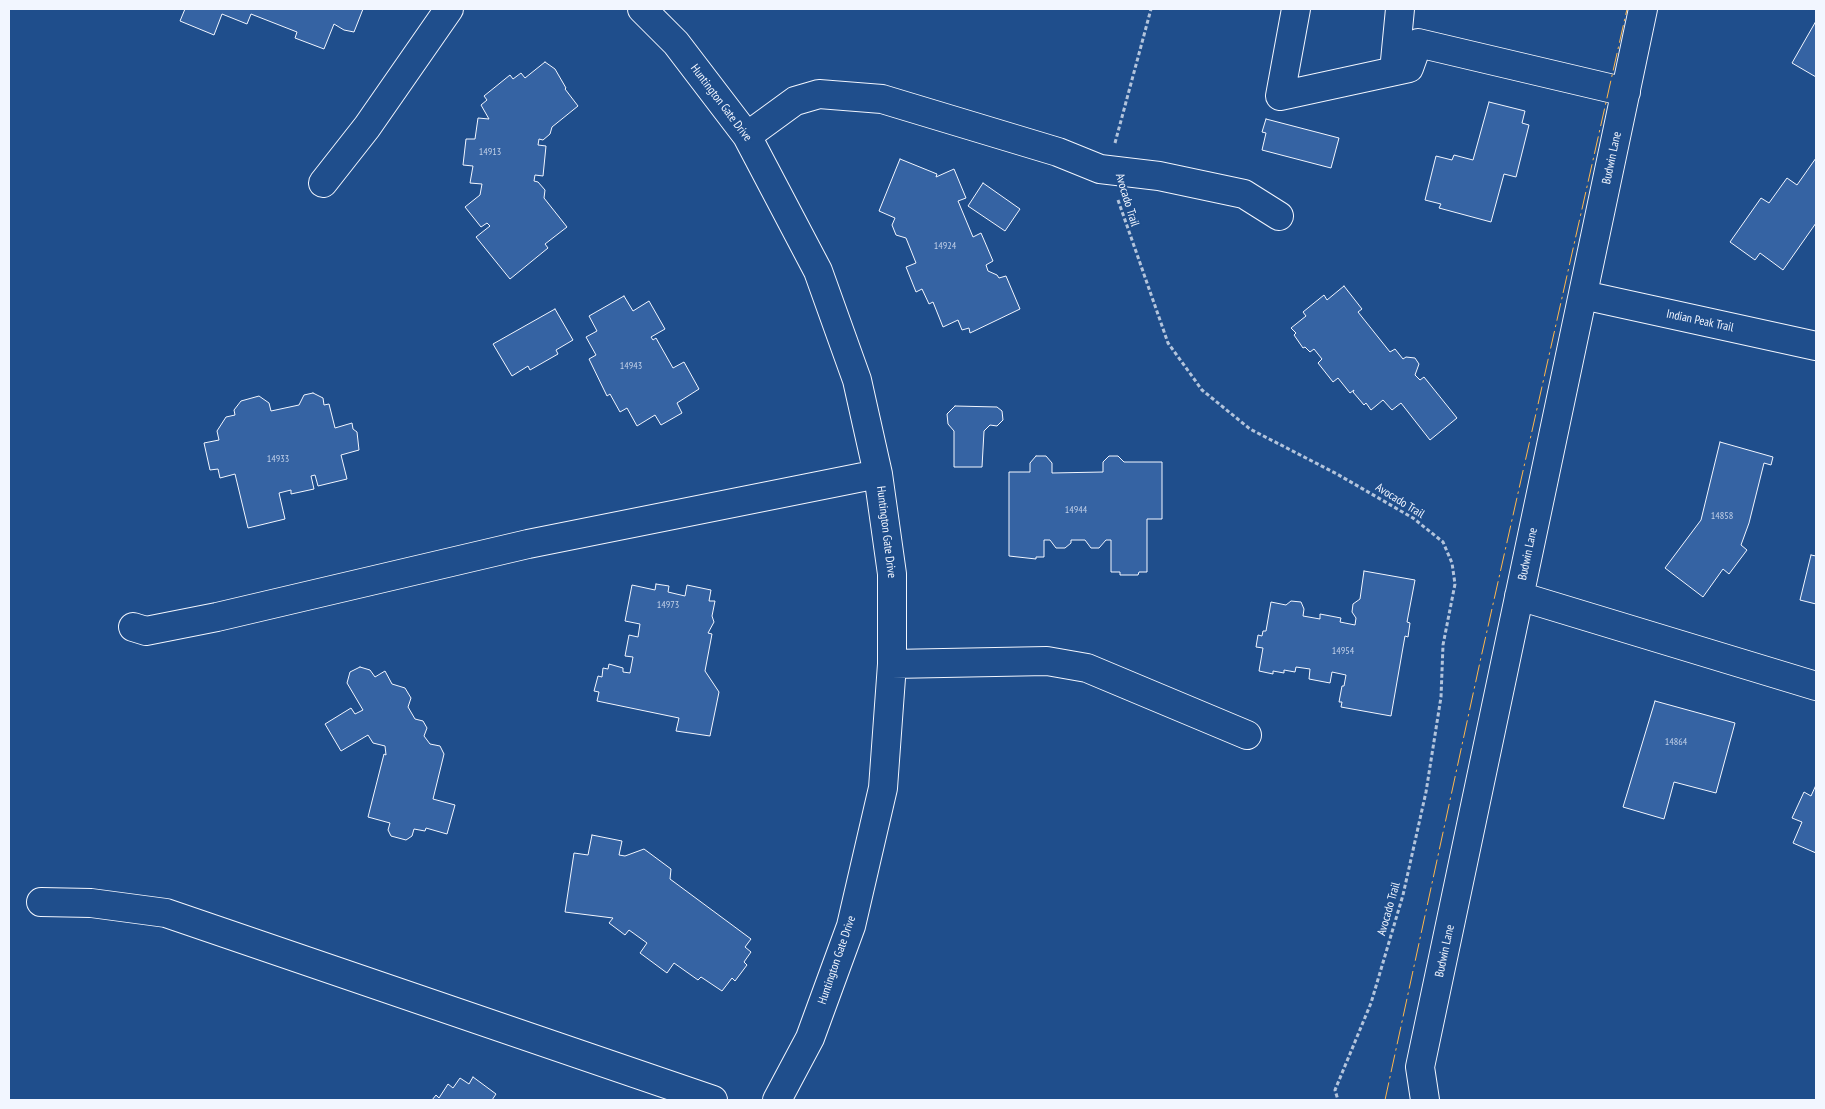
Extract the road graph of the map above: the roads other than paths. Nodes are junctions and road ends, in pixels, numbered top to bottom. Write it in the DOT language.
graph roads {
  1 [pos="449,9"];
  2 [pos="642,9"];
  3 [pos="1296,9"];
  4 [pos="1400,9"];
  5 [pos="1644,9"];
  6 [pos="1394,71"];
  7 [pos="1626,92"];
  8 [pos="747,136"];
  9 [pos="323,183"];
  10 [pos="1279,216"];
  11 [pos="1583,295"];
  12 [pos="1816,346"];
  13 [pos="878,474"];
  14 [pos="1519,596"];
  15 [pos="133,627"];
  16 [pos="892,664"];
  17 [pos="1816,686"];
  18 [pos="1247,736"];
  19 [pos="41,902"];
  20 [pos="713,1100"];
  21 [pos="777,1100"];
  22 [pos="1426,1100"];
  1 -- 9 [label="street"];
  2 -- 8 [label="street, Huntington Gate Drive"];
  3 -- 6 [label="street"];
  4 -- 6 [label="street"];
  5 -- 7 [label="street, Budwin Lane"];
  6 -- 7 [label="street"];
  7 -- 11 [label="street, Budwin Lane"];
  8 -- 10 [label="street"];
  8 -- 13 [label="street, Huntington Gate Drive"];
  11 -- 12 [label="street, Indian Peak Trail"];
  11 -- 14 [label="street, Budwin Lane"];
  13 -- 15 [label="street"];
  13 -- 16 [label="street, Huntington Gate Drive"];
  14 -- 17 [label="street"];
  14 -- 22 [label="street, Budwin Lane"];
  16 -- 18 [label="street"];
  16 -- 21 [label="street, Huntington Gate Drive"];
  19 -- 20 [label="street"];
}
